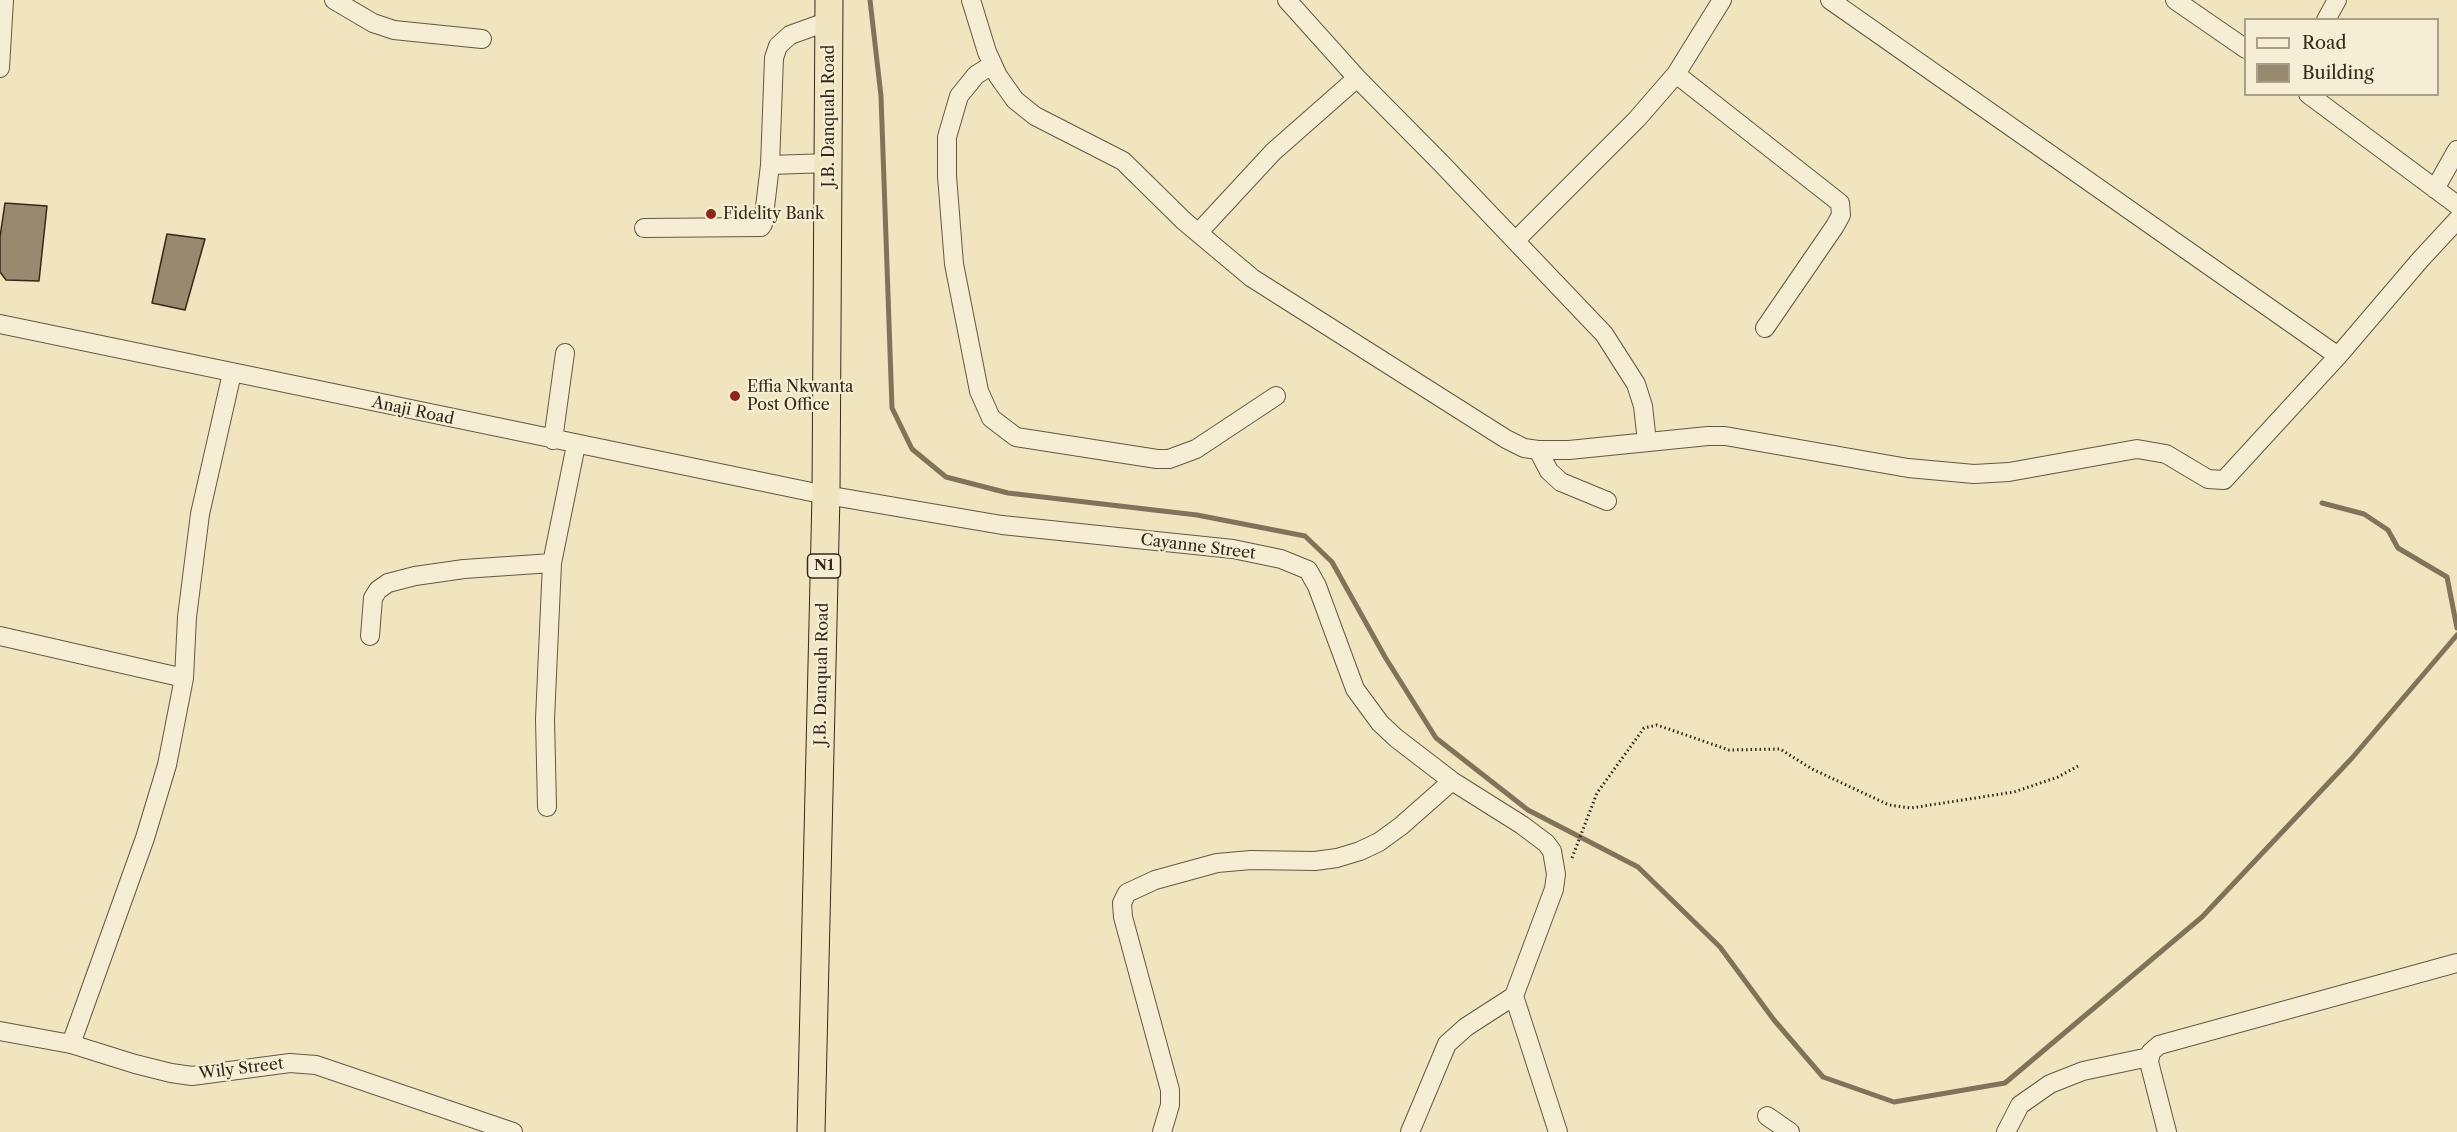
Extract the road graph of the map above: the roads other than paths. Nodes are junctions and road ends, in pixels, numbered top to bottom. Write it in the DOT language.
graph roads {
  1 [pos="4,0"];
  2 [pos="334,0"];
  3 [pos="971,0"];
  4 [pos="1287,0"];
  5 [pos="1722,0"];
  6 [pos="1830,0"];
  7 [pos="2175,0"];
  8 [pos="2337,0"];
  9 [pos="829,11"];
  10 [pos="2327,18"];
  11 [pos="482,39"];
  12 [pos="2244,48"];
  13 [pos="992,65"];
  14 [pos="0,68"];
  15 [pos="1676,74"];
  16 [pos="1357,78"];
  17 [pos="2311,96"];
  18 [pos="2457,150"];
  19 [pos="829,163"];
  20 [pos="770,165"];
  21 [pos="2435,189"];
  22 [pos="2457,205"];
  23 [pos="2457,220"];
  24 [pos="644,228"];
  25 [pos="1198,233"];
  26 [pos="1515,241"];
  27 [pos="0,324"];
  28 [pos="1765,328"];
  29 [pos="565,353"];
  30 [pos="2338,356"];
  31 [pos="232,373"];
  32 [pos="1276,396"];
  33 [pos="553,440"];
  34 [pos="1647,442"];
  35 [pos="576,445"];
  36 [pos="1538,450"];
  37 [pos="826,495"];
  38 [pos="1607,501"];
  39 [pos="552,563"];
  40 [pos="0,636"];
  41 [pos="370,636"];
  42 [pos="184,678"];
  43 [pos="1452,781"];
  44 [pos="547,807"];
  45 [pos="2457,963"];
  46 [pos="1514,996"];
  47 [pos="0,1030"];
  48 [pos="71,1044"];
  49 [pos="2149,1057"];
  50 [pos="1767,1116"];
  51 [pos="513,1132"];
  52 [pos="811,1132"];
  53 [pos="1162,1132"];
  54 [pos="1410,1132"];
  55 [pos="1558,1132"];
  56 [pos="1790,1132"];
  57 [pos="2006,1132"];
  58 [pos="2168,1132"];
  1 -- 14 [label="street"];
  2 -- 11 [label="street"];
  3 -- 13 [label="street"];
  4 -- 16 [label="street"];
  5 -- 15 [label="street"];
  6 -- 30 [label="street"];
  7 -- 12 [label="street"];
  8 -- 10 [label="street"];
  9 -- 19 [label="highway, J.B. Danquah Road / N1"];
  9 -- 20 [label="street"];
  13 -- 25 [label="street"];
  13 -- 32 [label="street"];
  15 -- 26 [label="street"];
  15 -- 28 [label="street"];
  16 -- 25 [label="street"];
  16 -- 26 [label="street"];
  17 -- 21 [label="street"];
  18 -- 21 [label="street"];
  19 -- 20 [label="street"];
  19 -- 37 [label="highway, J.B. Danquah Road / N1"];
  20 -- 24 [label="street"];
  21 -- 22 [label="street"];
  23 -- 30 [label="street"];
  25 -- 36 [label="street"];
  26 -- 34 [label="street"];
  27 -- 31 [label="street, Anaji Road"];
  29 -- 33 [label="street"];
  30 -- 34 [label="street"];
  31 -- 33 [label="street, Anaji Road"];
  31 -- 42 [label="street"];
  33 -- 35 [label="street, Anaji Road"];
  34 -- 36 [label="street"];
  35 -- 37 [label="street, Anaji Road"];
  35 -- 39 [label="street"];
  36 -- 38 [label="street"];
  37 -- 43 [label="street, Cayanne Street"];
  37 -- 52 [label="highway, J.B. Danquah Road / N1"];
  39 -- 41 [label="street"];
  39 -- 44 [label="street"];
  40 -- 42 [label="street"];
  42 -- 48 [label="street"];
  43 -- 46 [label="street"];
  43 -- 53 [label="street"];
  45 -- 49 [label="street"];
  46 -- 54 [label="street"];
  46 -- 55 [label="street"];
  47 -- 48 [label="street, Wily Street"];
  48 -- 51 [label="street, Wily Street"];
  49 -- 57 [label="street"];
  49 -- 58 [label="street"];
  50 -- 56 [label="street"];
}
